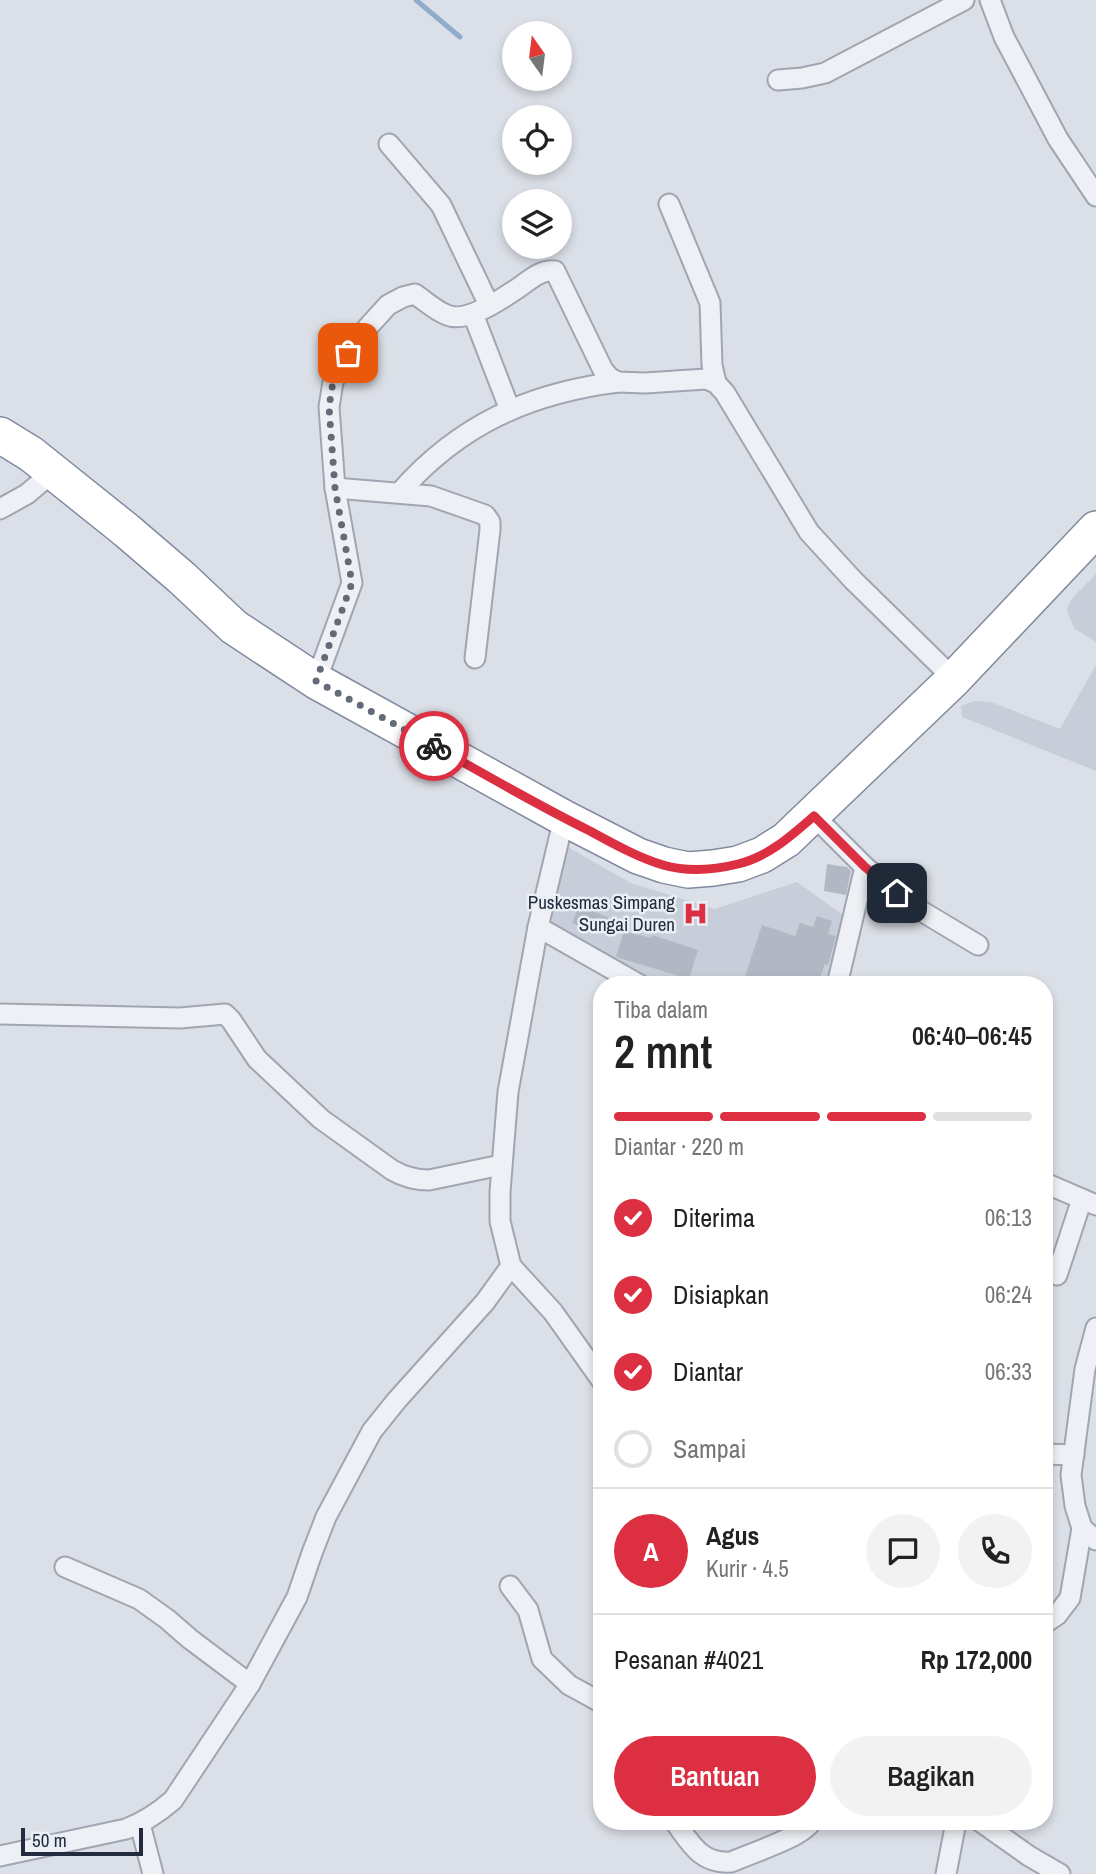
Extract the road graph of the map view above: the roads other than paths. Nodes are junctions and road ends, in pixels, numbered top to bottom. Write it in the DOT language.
graph roads {
  1 [pos="964,0"];
  2 [pos="990,0"];
  3 [pos="778,80"];
  4 [pos="389,144"];
  5 [pos="1096,196"];
  6 [pos="669,204"];
  7 [pos="481,309"];
  8 [pos="618,382"];
  9 [pos="716,383"];
  10 [pos="510,410"];
  11 [pos="0,435"];
  12 [pos="53,472"];
  13 [pos="335,488"];
  14 [pos="400,492"];
  15 [pos="0,509"];
  16 [pos="1096,529"];
  17 [pos="475,658"];
  18 [pos="954,679"];
  19 [pos="316,681"];
  20 [pos="814,816"];
  21 [pos="564,818"];
  22 [pos="865,867"];
  23 [pos="538,927"];
  24 [pos="978,945"];
  25 [pos="624,976"];
  26 [pos="839,976"];
  27 [pos="0,1014"];
  28 [pos="501,1165"];
  29 [pos="1053,1186"];
  30 [pos="1089,1202"];
  31 [pos="511,1266"];
  32 [pos="1057,1275"];
  33 [pos="1096,1328"];
  34 [pos="593,1368"];
  35 [pos="1053,1454"];
  36 [pos="1073,1455"];
  37 [pos="1089,1534"];
  38 [pos="65,1567"];
  39 [pos="510,1587"];
  40 [pos="1053,1618"];
  41 [pos="250,1684"];
  42 [pos="593,1698"];
  43 [pos="140,1824"];
  44 [pos="681,1830"];
  45 [pos="805,1830"];
  46 [pos="954,1830"];
  47 [pos="992,1830"];
  48 [pos="0,1856"];
  49 [pos="717,1868"];
  50 [pos="153,1874"];
  51 [pos="946,1874"];
  52 [pos="1060,1874"];
  1 -- 3 [label="street"];
  2 -- 5 [label="street"];
  4 -- 7 [label="street"];
  6 -- 9 [label="street"];
  7 -- 8 [label="street"];
  7 -- 10 [label="street"];
  7 -- 13 [label="street"];
  8 -- 9 [label="street"];
  8 -- 10 [label="street"];
  9 -- 18 [label="street"];
  10 -- 14 [label="street"];
  11 -- 12 [label="highway"];
  12 -- 15 [label="street"];
  12 -- 19 [label="highway"];
  13 -- 14 [label="street"];
  13 -- 19 [label="street"];
  14 -- 17 [label="street"];
  16 -- 18 [label="highway"];
  18 -- 20 [label="highway"];
  19 -- 21 [label="highway"];
  20 -- 21 [label="highway"];
  20 -- 22 [label="street"];
  21 -- 23 [label="street"];
  22 -- 24 [label="street"];
  22 -- 26 [label="street"];
  23 -- 25 [label="street"];
  23 -- 28 [label="street"];
  27 -- 28 [label="street"];
  28 -- 31 [label="street"];
  29 -- 30 [label="street"];
  30 -- 32 [label="street"];
  31 -- 34 [label="street"];
  31 -- 41 [label="street"];
  33 -- 36 [label="street"];
  35 -- 36 [label="street"];
  36 -- 37 [label="street"];
  37 -- 40 [label="street"];
  38 -- 41 [label="street"];
  39 -- 42 [label="street"];
  41 -- 43 [label="street"];
  43 -- 48 [label="street"];
  43 -- 50 [label="street"];
  44 -- 49 [label="street"];
  45 -- 49 [label="street"];
  46 -- 51 [label="street"];
  47 -- 52 [label="street"];
}
